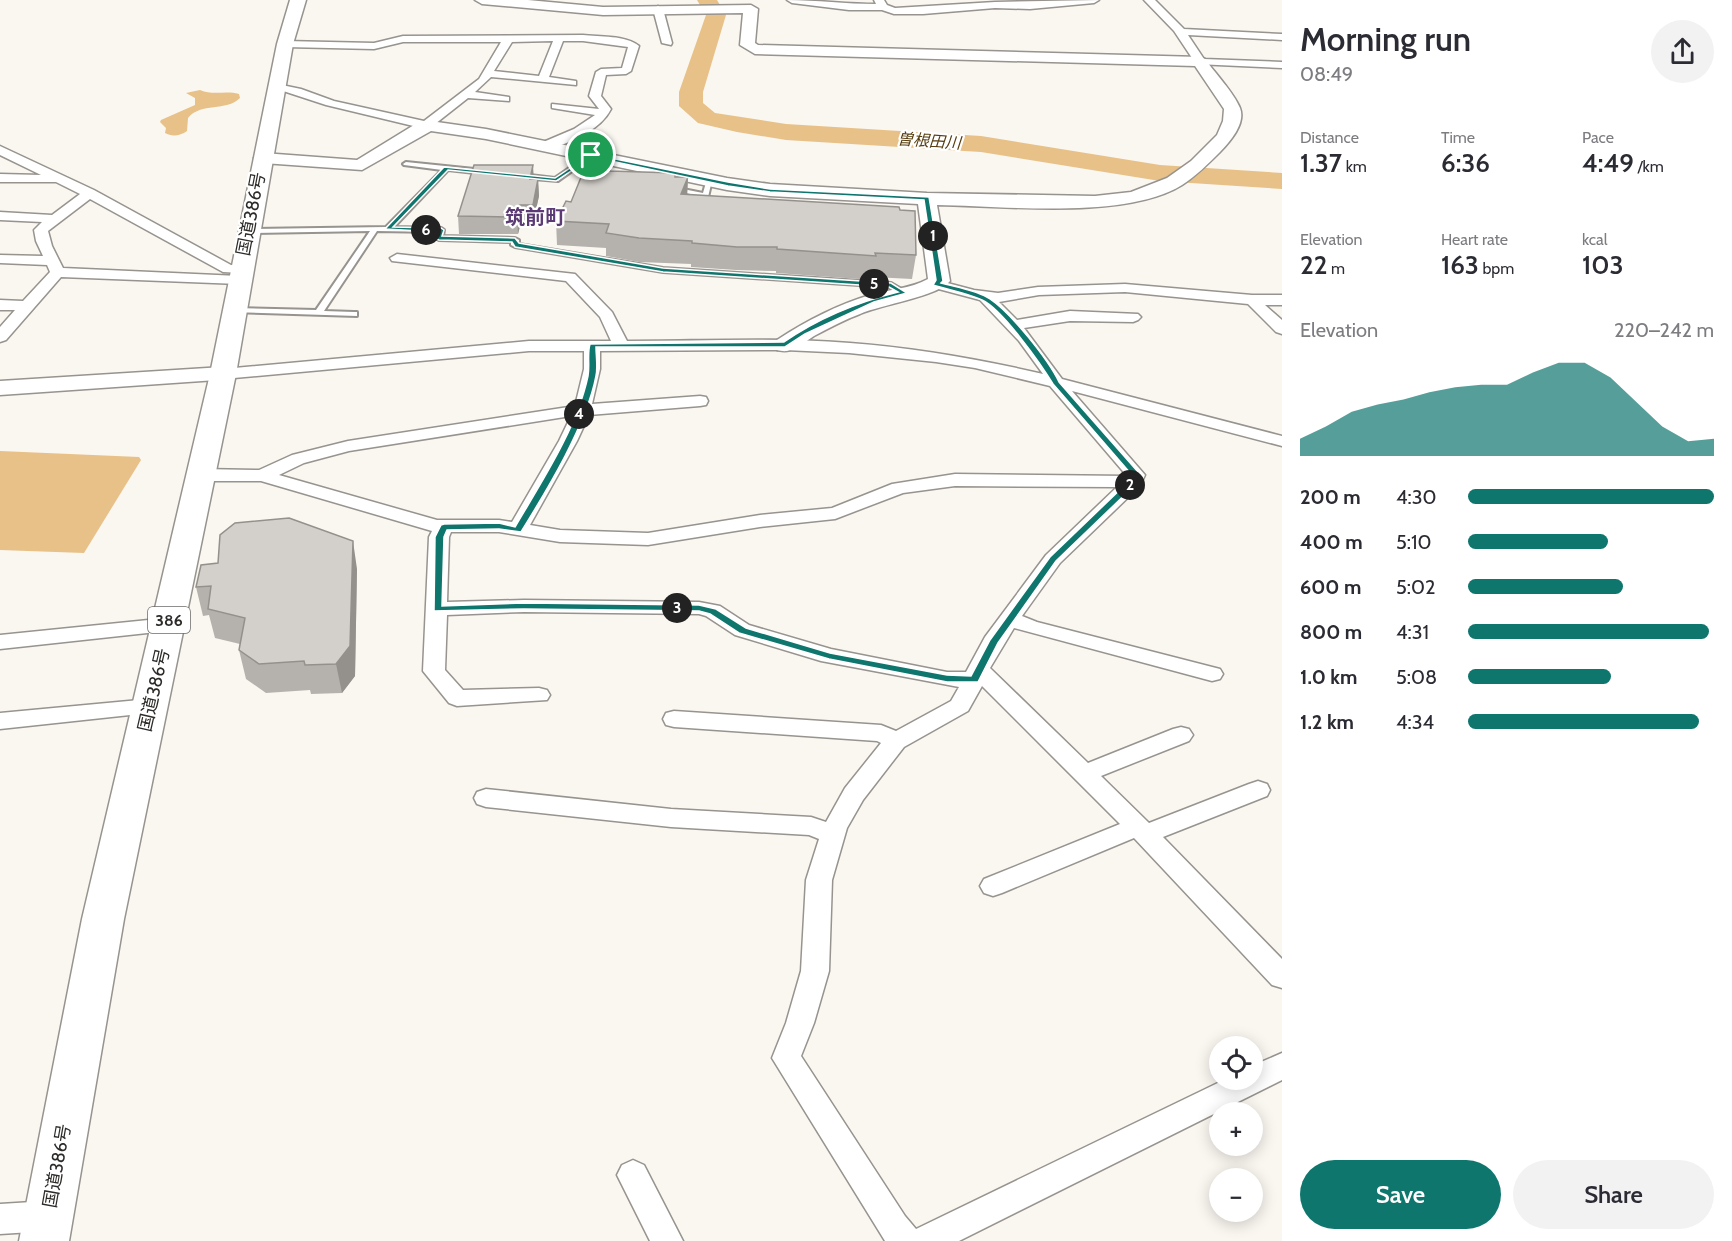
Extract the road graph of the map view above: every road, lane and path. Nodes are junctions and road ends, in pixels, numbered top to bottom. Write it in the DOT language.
graph roads {
  1 [pos="298,0"];
  2 [pos="482,0"];
  3 [pos="792,0"];
  4 [pos="1094,0"];
  5 [pos="1149,0"];
  6 [pos="881,4"];
  7 [pos="746,6"];
  8 [pos="658,9"];
  9 [pos="1183,32"];
  10 [pos="1282,37"];
  11 [pos="559,38"];
  12 [pos="508,39"];
  13 [pos="667,43"];
  14 [pos="285,44"];
  15 [pos="1200,62"];
  16 [pos="1282,65"];
  17 [pos="489,74"];
  18 [pos="543,79"];
  19 [pos="572,82"];
  20 [pos="277,87"];
  21 [pos="467,95"];
  22 [pos="505,99"];
  23 [pos="556,106"];
  24 [pos="603,113"];
  25 [pos="428,126"];
  26 [pos="545,146"];
  27 [pos="0,150"];
  28 [pos="263,158"];
  29 [pos="587,163"];
  30 [pos="406,164"];
  31 [pos="447,168"];
  32 [pos="573,168"];
  33 [pos="490,172"];
  34 [pos="512,175"];
  35 [pos="0,178"];
  36 [pos="62,180"];
  37 [pos="662,186"];
  38 [pos="89,193"];
  39 [pos="706,193"];
  40 [pos="927,198"];
  41 [pos="716,202"];
  42 [pos="714,213"];
  43 [pos="0,216"];
  44 [pos="56,219"];
  45 [pos="375,229"];
  46 [pos="388,229"];
  47 [pos="248,231"];
  48 [pos="397,258"];
  49 [pos="0,259"];
  50 [pos="55,267"];
  51 [pos="936,284"];
  52 [pos="238,286"];
  53 [pos="904,293"];
  54 [pos="986,298"];
  55 [pos="1252,300"];
  56 [pos="1282,300"];
  57 [pos="0,305"];
  58 [pos="26,306"];
  59 [pos="319,312"];
  60 [pos="354,314"];
  61 [pos="1132,316"];
  62 [pos="1012,325"];
  63 [pos="1282,329"];
  64 [pos="0,337"];
  65 [pos="620,344"];
  66 [pos="592,345"];
  67 [pos="785,345"];
  68 [pos="223,374"];
  69 [pos="1056,382"];
  70 [pos="0,388"];
  71 [pos="700,401"];
  72 [pos="581,410"];
  73 [pos="1282,441"];
  74 [pos="201,475"];
  75 [pos="262,476"];
  76 [pos="1133,482"];
  77 [pos="444,527"];
  78 [pos="518,530"];
  79 [pos="437,609"];
  80 [pos="1010,619"];
  81 [pos="168,625"];
  82 [pos="0,642"];
  83 [pos="1212,674"];
  84 [pos="977,675"];
  85 [pos="540,695"];
  86 [pos="150,707"];
  87 [pos="674,719"];
  88 [pos="0,721"];
  89 [pos="1181,735"];
  90 [pos="896,741"];
  91 [pos="1084,774"];
  92 [pos="1258,790"];
  93 [pos="486,798"];
  94 [pos="1141,831"];
  95 [pos="833,834"];
  96 [pos="993,886"];
  97 [pos="1282,977"];
  98 [pos="1282,1066"];
  99 [pos="633,1175"];
  100 [pos="0,1219"];
  101 [pos="46,1228"];
  102 [pos="667,1241"];
  103 [pos="906,1241"];
  104 [pos="925,1241"];
  1 -- 14 [label="highway, 国道386号 / 386"];
  2 -- 8 [label="street"];
  3 -- 6 [label="street"];
  4 -- 6 [label="street"];
  5 -- 9 [label="street"];
  7 -- 8 [label="street"];
  7 -- 15 [label="street"];
  8 -- 13 [label="street"];
  9 -- 10 [label="street"];
  9 -- 15 [label="street"];
  11 -- 12 [label="street"];
  11 -- 18 [label="street"];
  11 -- 24 [label="street"];
  12 -- 14 [label="street"];
  12 -- 17 [label="street"];
  14 -- 20 [label="highway, 国道386号 / 386"];
  15 -- 16 [label="street"];
  15 -- 40 [label="street"];
  17 -- 18 [label="street"];
  17 -- 21 [label="street"];
  18 -- 19 [label="street"];
  20 -- 25 [label="street"];
  20 -- 28 [label="highway, 国道386号 / 386"];
  21 -- 22 [label="street"];
  21 -- 25 [label="street"];
  23 -- 24 [label="street"];
  24 -- 26 [label="street"];
  25 -- 26 [label="street"];
  25 -- 28 [label="street"];
  26 -- 29 [label="street"];
  27 -- 36 [label="street"];
  28 -- 47 [label="highway, 国道386号 / 386"];
  29 -- 32 [label="lane"];
  29 -- 32 [label="lane"];
  29 -- 39 [label="street"];
  30 -- 31 [label="lane"];
  31 -- 33 [label="lane"];
  31 -- 46 [label="lane"];
  32 -- 34 [label="lane"];
  35 -- 36 [label="street"];
  36 -- 38 [label="street"];
  37 -- 39 [label="lane"];
  38 -- 44 [label="street"];
  38 -- 52 [label="street"];
  39 -- 40 [label="street"];
  39 -- 41 [label="lane"];
  39 -- 42 [label="lane"];
  40 -- 51 [label="street"];
  43 -- 44 [label="street"];
  44 -- 50 [label="street"];
  45 -- 46 [label="lane"];
  45 -- 47 [label="lane"];
  45 -- 59 [label="lane"];
  46 -- 53 [label="lane"];
  47 -- 52 [label="highway, 国道386号 / 386"];
  48 -- 65 [label="street"];
  49 -- 50 [label="street"];
  50 -- 52 [label="street"];
  50 -- 58 [label="street"];
  51 -- 53 [label="street"];
  51 -- 54 [label="street"];
  52 -- 59 [label="lane"];
  52 -- 68 [label="highway, 国道386号 / 386"];
  53 -- 67 [label="street"];
  54 -- 55 [label="street"];
  54 -- 62 [label="street"];
  55 -- 56 [label="street"];
  55 -- 63 [label="street"];
  57 -- 58 [label="street"];
  58 -- 64 [label="street"];
  59 -- 60 [label="lane"];
  61 -- 62 [label="street"];
  62 -- 69 [label="street"];
  65 -- 66 [label="street"];
  65 -- 67 [label="street"];
  66 -- 68 [label="street"];
  66 -- 72 [label="street"];
  67 -- 69 [label="street"];
  68 -- 70 [label="street"];
  68 -- 74 [label="highway, 国道386号 / 386"];
  69 -- 73 [label="street"];
  69 -- 76 [label="street"];
  71 -- 72 [label="street"];
  72 -- 75 [label="street"];
  72 -- 78 [label="street"];
  74 -- 75 [label="street"];
  74 -- 81 [label="highway, 国道386号 / 386"];
  75 -- 77 [label="street"];
  76 -- 78 [label="street"];
  76 -- 80 [label="street"];
  77 -- 78 [label="street"];
  77 -- 79 [label="street"];
  79 -- 84 [label="street"];
  79 -- 85 [label="street"];
  80 -- 83 [label="street"];
  80 -- 84 [label="street"];
  81 -- 82 [label="street"];
  81 -- 86 [label="highway, 国道386号 / 386"];
  84 -- 90 [label="street"];
  84 -- 91 [label="street"];
  86 -- 88 [label="street"];
  86 -- 101 [label="highway, 国道386号 / 386"];
  87 -- 90 [label="street"];
  89 -- 91 [label="street"];
  90 -- 95 [label="street"];
  91 -- 94 [label="street"];
  92 -- 94 [label="street"];
  93 -- 95 [label="street"];
  94 -- 96 [label="street"];
  94 -- 97 [label="street"];
  95 -- 103 [label="street"];
  98 -- 104 [label="street"];
  99 -- 102 [label="street"];
  100 -- 101 [label="street"];
}
